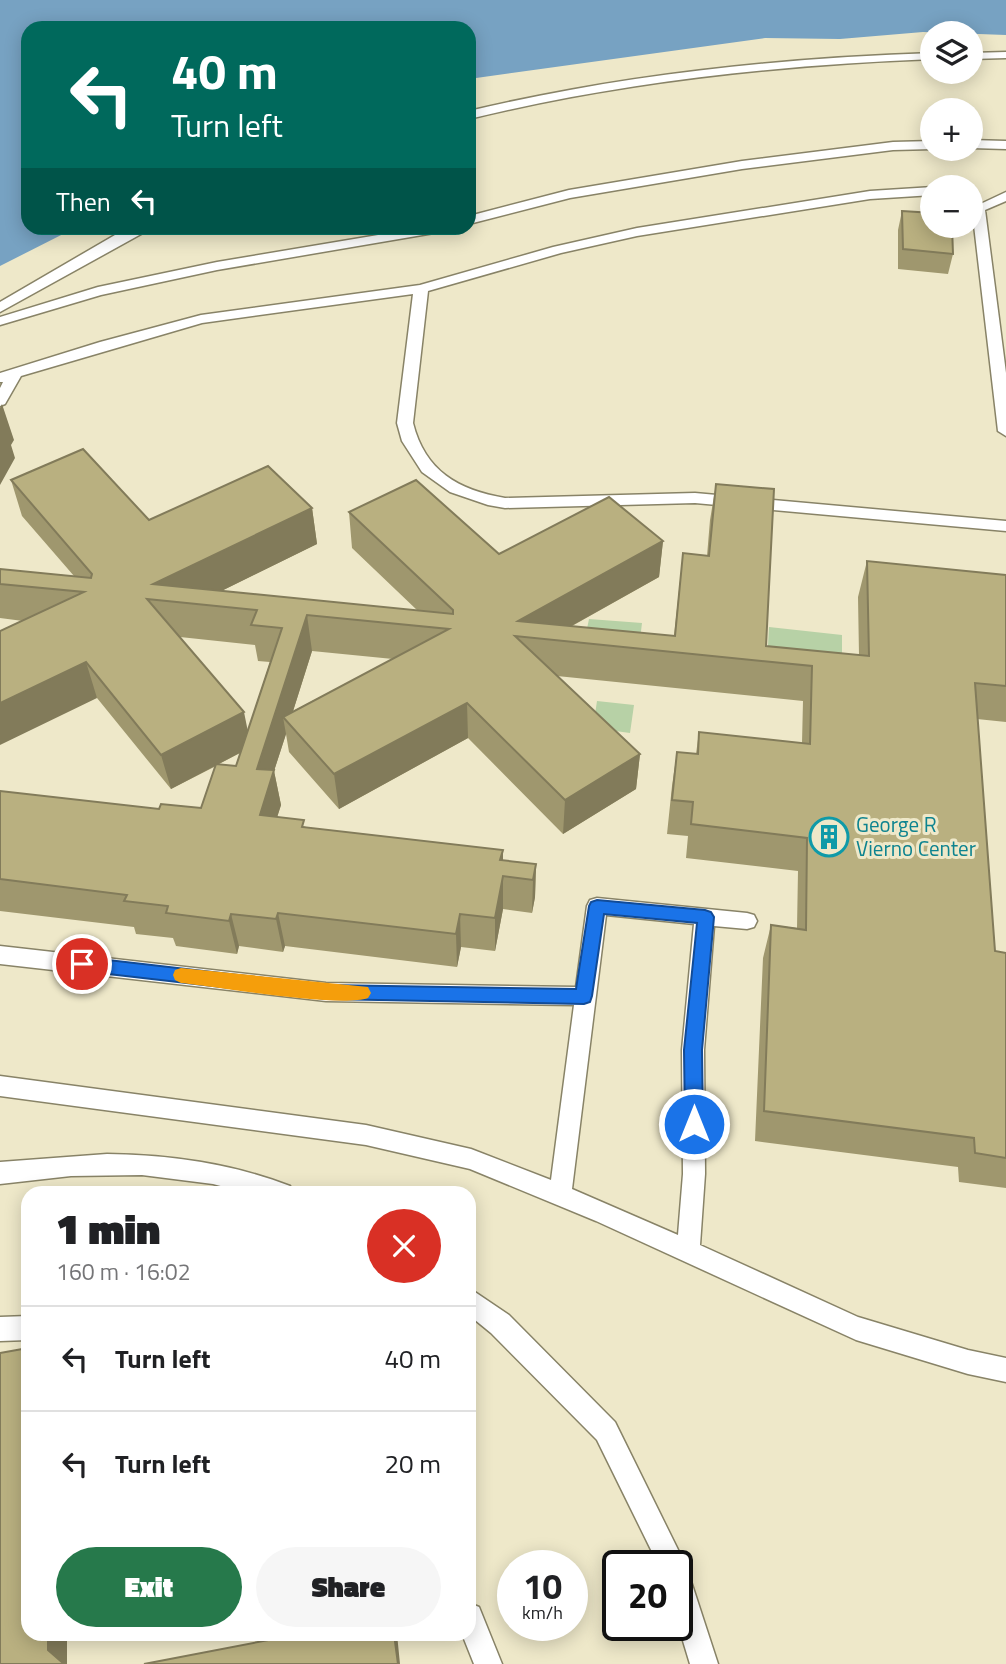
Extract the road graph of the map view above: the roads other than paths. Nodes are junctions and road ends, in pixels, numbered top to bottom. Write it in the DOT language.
graph roads {
  1 [pos="983,55"];
  2 [pos="1006,55"];
  3 [pos="920,58"];
  4 [pos="476,113"];
  5 [pos="983,144"];
  6 [pos="920,145"];
  7 [pos="1006,145"];
  8 [pos="920,192"];
  9 [pos="1006,196"];
  10 [pos="983,203"];
  11 [pos="476,218"];
  12 [pos="128,235"];
  13 [pos="398,235"];
  14 [pos="979,238"];
  15 [pos="421,289"];
  16 [pos="0,309"];
  17 [pos="0,321"];
  18 [pos="7,376"];
  19 [pos="0,401"];
  20 [pos="1006,431"];
  21 [pos="1006,526"];
  22 [pos="705,917"];
  23 [pos="747,921"];
  24 [pos="0,955"];
  25 [pos="584,996"];
  26 [pos="0,1086"];
  27 [pos="0,1173"];
  28 [pos="264,1186"];
  29 [pos="560,1195"];
  30 [pos="688,1251"];
  31 [pos="476,1305"];
  32 [pos="21,1328"];
  33 [pos="0,1329"];
  34 [pos="1006,1370"];
  35 [pos="665,1550"];
  36 [pos="693,1628"];
  37 [pos="476,1634"];
  38 [pos="488,1664"];
  39 [pos="704,1664"];
  1 -- 2 [label="lane"];
  3 -- 4 [label="lane"];
  5 -- 7 [label="lane"];
  6 -- 11 [label="lane"];
  8 -- 15 [label="lane"];
  9 -- 10 [label="lane"];
  12 -- 16 [label="lane"];
  13 -- 17 [label="lane"];
  14 -- 20 [label="lane"];
  15 -- 18 [label="lane"];
  15 -- 21 [label="lane"];
  18 -- 19 [label="lane"];
  22 -- 23 [label="lane"];
  22 -- 25 [label="lane"];
  22 -- 30 [label="lane"];
  24 -- 25 [label="lane"];
  25 -- 29 [label="lane"];
  26 -- 29 [label="lane"];
  27 -- 28 [label="lane"];
  29 -- 30 [label="lane"];
  30 -- 34 [label="lane"];
  31 -- 35 [label="lane"];
  32 -- 33 [label="lane"];
  36 -- 39 [label="lane"];
  37 -- 38 [label="lane"];
}
